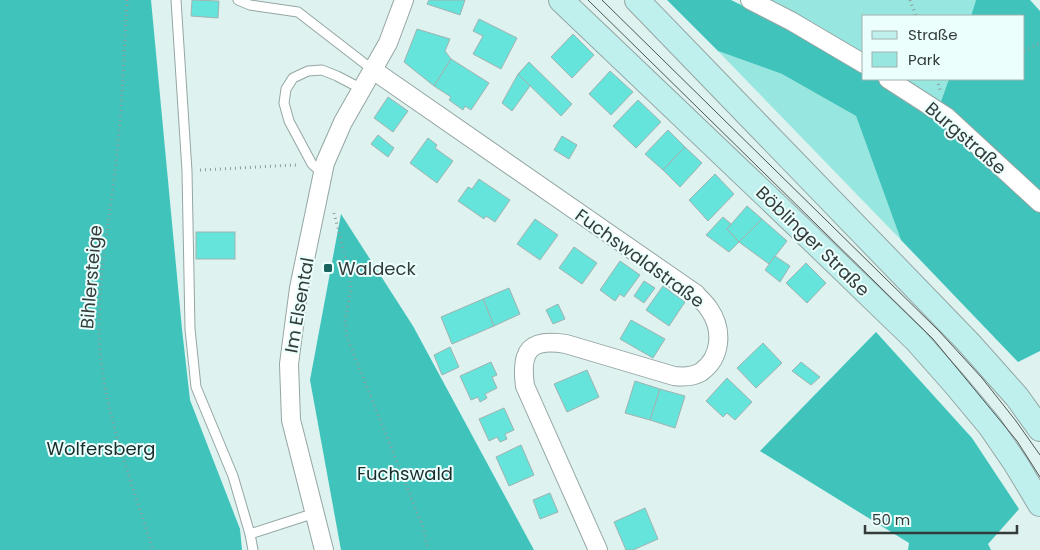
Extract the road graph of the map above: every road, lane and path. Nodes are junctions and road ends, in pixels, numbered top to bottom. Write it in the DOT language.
graph roads {
  1 [pos="127,0"];
  2 [pos="176,0"];
  3 [pos="238,0"];
  4 [pos="404,0"];
  5 [pos="560,0"];
  6 [pos="638,0"];
  7 [pos="750,0"];
  8 [pos="910,0"];
  9 [pos="916,15"];
  10 [pos="1040,43"];
  11 [pos="1025,50"];
  12 [pos="862,63"];
  13 [pos="373,70"];
  14 [pos="890,80"];
  15 [pos="362,89"];
  16 [pos="317,169"];
  17 [pos="187,171"];
  18 [pos="1040,203"];
  19 [pos="333,207"];
  20 [pos="1040,429"];
  21 [pos="1040,504"];
  22 [pos="315,514"];
  23 [pos="250,534"];
  24 [pos="153,550"];
  25 [pos="253,550"];
  26 [pos="324,550"];
  27 [pos="428,550"];
  28 [pos="598,550"];
  1 -- 24 [label="path, Bihlersteige"];
  2 -- 17 [label="lane"];
  3 -- 13 [label="lane"];
  4 -- 13 [label="street"];
  5 -- 21 [label="main road, Böblinger Straße"];
  6 -- 20 [label="main road"];
  7 -- 12 [label="street"];
  8 -- 9 [label="path"];
  10 -- 11 [label="path"];
  13 -- 15 [label="street, Im Elsental"];
  13 -- 28 [label="street, Fuchswaldstraße"];
  14 -- 18 [label="street, Burgstraße"];
  15 -- 16 [label="street, Im Elsental"];
  15 -- 16 [label="lane"];
  16 -- 17 [label="path"];
  16 -- 22 [label="street, Im Elsental"];
  17 -- 23 [label="lane"];
  19 -- 27 [label="path"];
  22 -- 23 [label="lane"];
  22 -- 26 [label="street, Im Elsental"];
  23 -- 25 [label="lane"];
}
